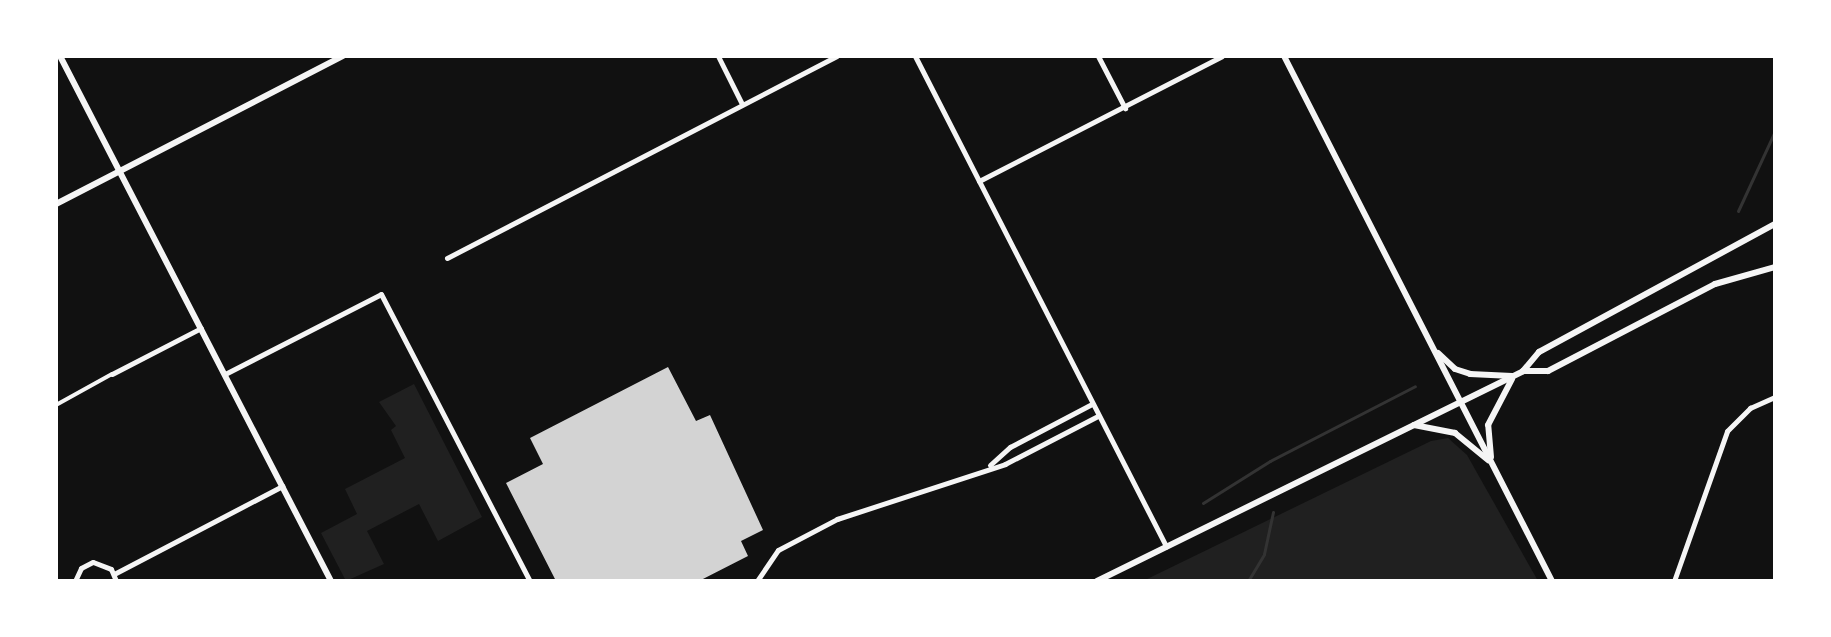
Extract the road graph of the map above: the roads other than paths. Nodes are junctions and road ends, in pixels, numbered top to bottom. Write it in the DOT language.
graph roads {
  1 [pos="60,56"];
  2 [pos="343,56"];
  3 [pos="718,56"];
  4 [pos="837,56"];
  5 [pos="915,56"];
  6 [pos="1098,56"];
  7 [pos="1222,56"];
  8 [pos="1284,56"];
  9 [pos="742,104"];
  10 [pos="1125,108"];
  11 [pos="119,171"];
  12 [pos="979,181"];
  13 [pos="56,204"];
  14 [pos="1775,224"];
  15 [pos="447,258"];
  16 [pos="1775,267"];
  17 [pos="201,328"];
  18 [pos="1433,348"];
  19 [pos="1523,371"];
  20 [pos="112,374"];
  21 [pos="225,374"];
  22 [pos="1514,376"];
  23 [pos="1775,397"];
  24 [pos="1461,402"];
  25 [pos="1092,404"];
  26 [pos="56,405"];
  27 [pos="1098,416"];
  28 [pos="1414,425"];
  29 [pos="1491,462"];
  30 [pos="989,466"];
  31 [pos="282,486"];
  32 [pos="1166,546"];
  33 [pos="115,578"];
  34 [pos="760,579"];
  35 [pos="75,581"];
  36 [pos="331,581"];
  37 [pos="530,581"];
  38 [pos="1097,581"];
  39 [pos="1552,581"];
  40 [pos="1674,581"];
  1 -- 11 [label="street"];
  2 -- 11 [label="street"];
  3 -- 9 [label="street"];
  4 -- 9 [label="street"];
  5 -- 12 [label="street"];
  6 -- 10 [label="street"];
  7 -- 10 [label="street"];
  8 -- 18 [label="street"];
  9 -- 15 [label="street"];
  10 -- 12 [label="street"];
  11 -- 13 [label="street"];
  11 -- 17 [label="street"];
  12 -- 25 [label="street"];
  14 -- 19 [label="street"];
  16 -- 19 [label="street"];
  17 -- 20 [label="street"];
  17 -- 21 [label="street"];
  18 -- 22 [label="street"];
  18 -- 24 [label="street"];
  19 -- 22 [label="street"];
  20 -- 26 [label="street"];
  21 -- 31 [label="street"];
  21 -- 37 [label="street"];
  22 -- 24 [label="street"];
  22 -- 29 [label="street"];
  23 -- 40 [label="street"];
  24 -- 28 [label="street"];
  24 -- 29 [label="street"];
  25 -- 27 [label="street"];
  25 -- 30 [label="street"];
  27 -- 30 [label="street"];
  27 -- 32 [label="street"];
  28 -- 29 [label="street"];
  28 -- 32 [label="street"];
  29 -- 39 [label="street"];
  30 -- 34 [label="street"];
  31 -- 33 [label="street"];
  31 -- 36 [label="street"];
  32 -- 38 [label="street"];
  33 -- 35 [label="street"];
}
